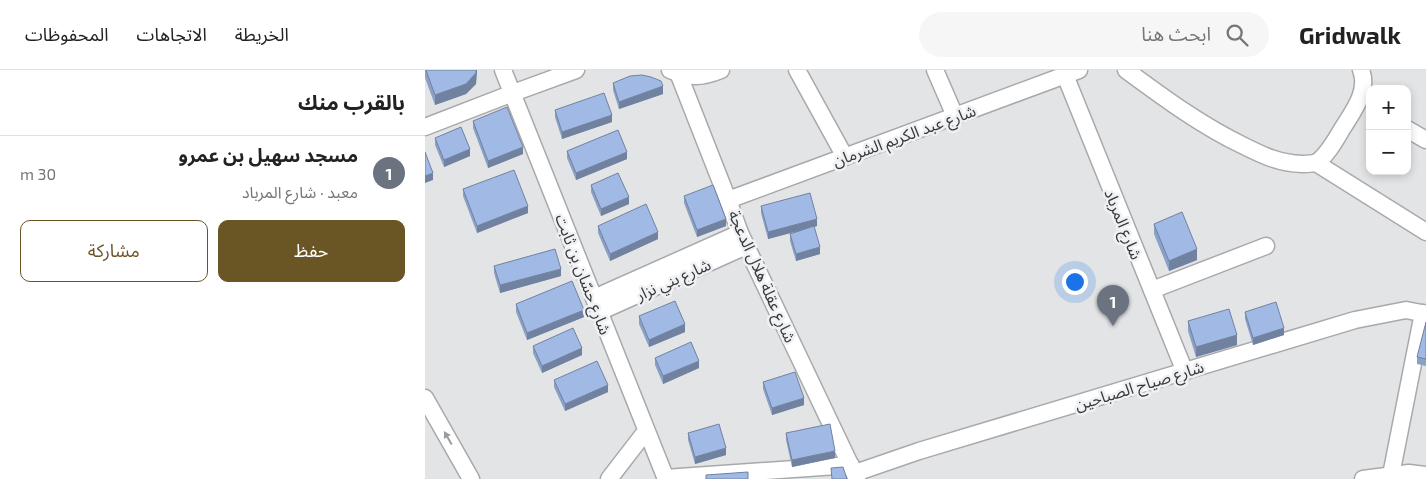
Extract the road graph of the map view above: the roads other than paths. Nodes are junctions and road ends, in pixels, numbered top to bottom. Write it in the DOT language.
graph roads {
  1 [pos="503,70"];
  2 [pos="576,70"];
  3 [pos="721,70"];
  4 [pos="797,70"];
  5 [pos="935,70"];
  6 [pos="1127,70"];
  7 [pos="1361,70"];
  8 [pos="675,71"];
  9 [pos="1072,72"];
  10 [pos="1047,75"];
  11 [pos="513,93"];
  12 [pos="1364,104"];
  13 [pos="955,116"];
  14 [pos="425,127"];
  15 [pos="1409,130"];
  16 [pos="1426,140"];
  17 [pos="845,156"];
  18 [pos="1316,163"];
  19 [pos="728,200"];
  20 [pos="1426,232"];
  21 [pos="743,239"];
  22 [pos="1267,246"];
  23 [pos="1152,290"];
  24 [pos="597,305"];
  25 [pos="1424,314"];
  26 [pos="1185,372"];
  27 [pos="425,398"];
  28 [pos="647,431"];
  29 [pos="854,472"];
  30 [pos="1426,474"];
  31 [pos="1391,475"];
  32 [pos="665,478"];
  33 [pos="1368,478"];
  34 [pos="471,479"];
  35 [pos="609,479"];
  1 -- 11 [label="street, شارع حسّان بن ثابت"];
  2 -- 11 [label="street"];
  3 -- 8 [label="street"];
  4 -- 17 [label="street"];
  5 -- 13 [label="street"];
  6 -- 18 [label="street"];
  7 -- 12 [label="street"];
  8 -- 19 [label="street, شارع عقلة هلال الدعجة"];
  9 -- 10 [label="street, شارع عبد الكريم الشرمان"];
  9 -- 23 [label="street, شارع المرباد"];
  10 -- 13 [label="street, شارع عبد الكريم الشرمان"];
  11 -- 14 [label="street"];
  11 -- 24 [label="street, شارع حسّان بن ثابت"];
  12 -- 18 [label="street"];
  13 -- 17 [label="street, شارع عبد الكريم الشرمان"];
  15 -- 16 [label="street"];
  17 -- 19 [label="street, شارع عبد الكريم الشرمان"];
  18 -- 20 [label="street"];
  19 -- 21 [label="street, شارع عقلة هلال الدعجة"];
  21 -- 24 [label="street, شارع بني نزار"];
  21 -- 29 [label="street, شارع عقلة هلال الدعجة"];
  22 -- 23 [label="street"];
  23 -- 26 [label="street, شارع المرباد"];
  24 -- 28 [label="street, شارع حسّان بن ثابت"];
  25 -- 26 [label="street, شارع صياح الصباحين"];
  25 -- 31 [label="street"];
  26 -- 29 [label="street, شارع صياح الصباحين"];
  34 -- 27 [label="street, one-way"];
  28 -- 32 [label="street, شارع حسّان بن ثابت"];
  28 -- 35 [label="street"];
  29 -- 32 [label="street, شارع صياح الصباحين"];
  30 -- 31 [label="street"];
  31 -- 33 [label="street"];
}
